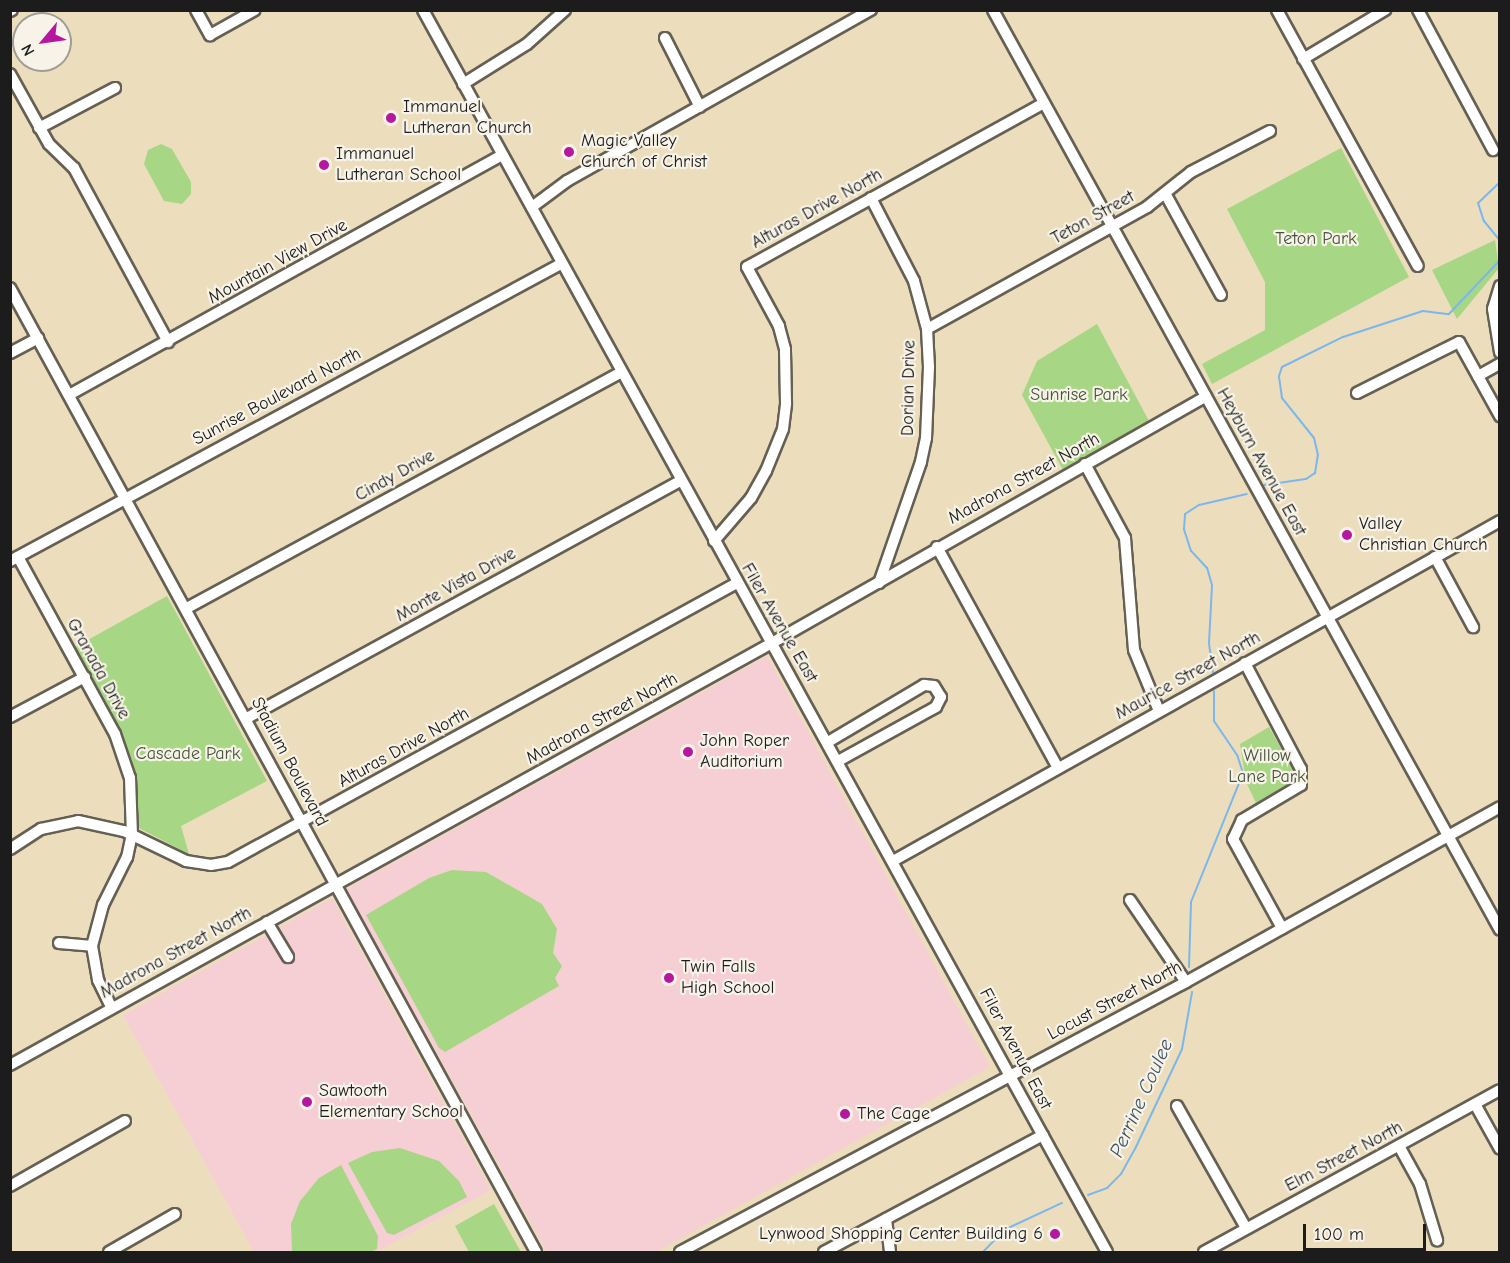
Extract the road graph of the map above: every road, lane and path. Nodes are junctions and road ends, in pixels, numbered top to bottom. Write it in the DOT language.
graph roads {
  1 [pos="196,10"];
  2 [pos="255,10"];
  3 [pos="423,10"];
  4 [pos="565,10"];
  5 [pos="871,10"];
  6 [pos="993,10"];
  7 [pos="1277,10"];
  8 [pos="1385,10"];
  9 [pos="1418,10"];
  10 [pos="665,38"];
  11 [pos="1303,60"];
  12 [pos="10,74"];
  13 [pos="463,84"];
  14 [pos="115,88"];
  15 [pos="1044,103"];
  16 [pos="700,107"];
  17 [pos="39,128"];
  18 [pos="1270,131"];
  19 [pos="1492,150"];
  20 [pos="502,155"];
  21 [pos="1166,195"];
  22 [pos="871,198"];
  23 [pos="532,207"];
  24 [pos="1113,227"];
  25 [pos="561,264"];
  26 [pos="1418,266"];
  27 [pos="1500,286"];
  28 [pos="10,288"];
  29 [pos="1221,295"];
  30 [pos="927,328"];
  31 [pos="38,338"];
  32 [pos="168,342"];
  33 [pos="1500,352"];
  34 [pos="10,353"];
  35 [pos="1500,364"];
  36 [pos="620,373"];
  37 [pos="1478,376"];
  38 [pos="1357,393"];
  39 [pos="69,395"];
  40 [pos="1206,396"];
  41 [pos="1500,416"];
  42 [pos="1085,464"];
  43 [pos="680,481"];
  44 [pos="125,497"];
  45 [pos="1500,521"];
  46 [pos="714,541"];
  47 [pos="937,548"];
  48 [pos="1435,557"];
  49 [pos="14,559"];
  50 [pos="879,582"];
  51 [pos="737,583"];
  52 [pos="187,608"];
  53 [pos="1328,617"];
  54 [pos="1473,627"];
  55 [pos="771,644"];
  56 [pos="1245,663"];
  57 [pos="85,677"];
  58 [pos="1160,711"];
  59 [pos="10,717"];
  60 [pos="248,718"];
  61 [pos="828,742"];
  62 [pos="838,761"];
  63 [pos="1058,768"];
  64 [pos="1500,807"];
  65 [pos="304,822"];
  66 [pos="132,834"];
  67 [pos="1446,836"];
  68 [pos="10,849"];
  69 [pos="893,861"];
  70 [pos="336,886"];
  71 [pos="1130,900"];
  72 [pos="267,922"];
  73 [pos="1282,928"];
  74 [pos="1500,930"];
  75 [pos="59,943"];
  76 [pos="92,946"];
  77 [pos="288,957"];
  78 [pos="1186,982"];
  79 [pos="111,1007"];
  80 [pos="10,1065"];
  81 [pos="1011,1074"];
  82 [pos="1500,1090"];
  83 [pos="1475,1104"];
  84 [pos="1177,1107"];
  85 [pos="124,1121"];
  86 [pos="1043,1135"];
  87 [pos="1398,1146"];
  88 [pos="1500,1149"];
  89 [pos="10,1186"];
  90 [pos="176,1214"];
  91 [pos="886,1219"];
  92 [pos="1246,1228"];
  93 [pos="1437,1240"];
  94 [pos="109,1252"];
  95 [pos="536,1252"];
  96 [pos="680,1252"];
  97 [pos="824,1252"];
  98 [pos="891,1252"];
  99 [pos="1107,1252"];
  100 [pos="1204,1252"];
  1 -- 2 [label="street"];
  3 -- 13 [label="street, Filer Avenue East"];
  4 -- 13 [label="street"];
  5 -- 16 [label="street"];
  6 -- 15 [label="street, Heyburn Avenue East"];
  7 -- 11 [label="street"];
  8 -- 11 [label="street"];
  9 -- 19 [label="street"];
  10 -- 16 [label="street"];
  11 -- 26 [label="street"];
  12 -- 17 [label="street"];
  13 -- 20 [label="street, Filer Avenue East"];
  14 -- 17 [label="street"];
  15 -- 22 [label="street, Alturas Drive North"];
  15 -- 24 [label="street, Heyburn Avenue East"];
  16 -- 23 [label="street"];
  17 -- 32 [label="street"];
  18 -- 21 [label="street, Teton Street"];
  20 -- 23 [label="street, Filer Avenue East"];
  20 -- 32 [label="street, Mountain View Drive"];
  21 -- 24 [label="street, Teton Street"];
  21 -- 29 [label="street"];
  22 -- 30 [label="street, Dorian Drive"];
  22 -- 46 [label="street, Alturas Drive North"];
  23 -- 25 [label="street, Filer Avenue East"];
  24 -- 30 [label="street, Teton Street"];
  24 -- 40 [label="street, Heyburn Avenue East"];
  25 -- 36 [label="street, Filer Avenue East"];
  25 -- 44 [label="street, Sunrise Boulevard North"];
  27 -- 33 [label="street"];
  28 -- 31 [label="street, Stadium Boulevard"];
  30 -- 50 [label="street, Dorian Drive"];
  31 -- 34 [label="street"];
  31 -- 39 [label="street, Stadium Boulevard"];
  32 -- 39 [label="street, Mountain View Drive"];
  35 -- 37 [label="street"];
  36 -- 43 [label="street, Filer Avenue East"];
  36 -- 52 [label="street, Cindy Drive"];
  37 -- 38 [label="street"];
  37 -- 41 [label="street"];
  39 -- 44 [label="street, Stadium Boulevard"];
  40 -- 42 [label="street, Madrona Street North"];
  40 -- 53 [label="street, Heyburn Avenue East"];
  42 -- 47 [label="street, Madrona Street North"];
  42 -- 58 [label="street"];
  43 -- 46 [label="street, Filer Avenue East"];
  43 -- 60 [label="street, Monte Vista Drive"];
  44 -- 49 [label="street, Sunrise Boulevard North"];
  44 -- 52 [label="street, Stadium Boulevard"];
  45 -- 48 [label="street, Maurice Street North"];
  46 -- 51 [label="street, Filer Avenue East"];
  47 -- 50 [label="street, Madrona Street North"];
  47 -- 63 [label="street"];
  48 -- 53 [label="street, Maurice Street North"];
  48 -- 54 [label="street"];
  49 -- 57 [label="street, Granada Drive"];
  50 -- 55 [label="street, Madrona Street North"];
  51 -- 55 [label="street, Filer Avenue East"];
  51 -- 65 [label="street, Alturas Drive North"];
  52 -- 60 [label="street, Stadium Boulevard"];
  53 -- 56 [label="street, Maurice Street North"];
  53 -- 67 [label="street, Heyburn Avenue East"];
  55 -- 61 [label="street, Filer Avenue East"];
  55 -- 70 [label="street, Madrona Street North"];
  56 -- 58 [label="street, Maurice Street North"];
  56 -- 73 [label="street"];
  57 -- 59 [label="street"];
  57 -- 66 [label="street, Granada Drive"];
  58 -- 63 [label="street, Maurice Street North"];
  60 -- 65 [label="street, Stadium Boulevard"];
  61 -- 62 [label="street, Filer Avenue East"];
  61 -- 62 [label="street"];
  62 -- 69 [label="street, Filer Avenue East"];
  63 -- 69 [label="street, Maurice Street North"];
  64 -- 67 [label="street, Locust Street North"];
  65 -- 66 [label="street, Alturas Drive North"];
  65 -- 70 [label="street, Stadium Boulevard"];
  66 -- 68 [label="street, Alturas Drive North"];
  66 -- 76 [label="street, Granada Drive"];
  67 -- 73 [label="street, Locust Street North"];
  67 -- 74 [label="street, Heyburn Avenue East"];
  69 -- 81 [label="street, Filer Avenue East"];
  70 -- 72 [label="street, Madrona Street North"];
  70 -- 95 [label="street, Stadium Boulevard"];
  71 -- 78 [label="street"];
  72 -- 77 [label="street"];
  72 -- 79 [label="street, Madrona Street North"];
  73 -- 78 [label="street, Locust Street North"];
  75 -- 76 [label="street"];
  76 -- 79 [label="street, Granada Drive"];
  78 -- 81 [label="street, Locust Street North"];
  79 -- 80 [label="street, Madrona Street North"];
  81 -- 86 [label="street, Filer Avenue East"];
  81 -- 96 [label="street, Locust Street North"];
  82 -- 83 [label="street, Elm Street North"];
  83 -- 87 [label="street, Elm Street North"];
  83 -- 88 [label="street"];
  84 -- 92 [label="street"];
  85 -- 89 [label="street"];
  86 -- 91 [label="street"];
  86 -- 99 [label="street, Filer Avenue East"];
  87 -- 92 [label="street, Elm Street North"];
  87 -- 93 [label="street"];
  90 -- 94 [label="street"];
  91 -- 97 [label="street"];
  91 -- 98 [label="street"];
  92 -- 100 [label="street, Elm Street North"];
}
